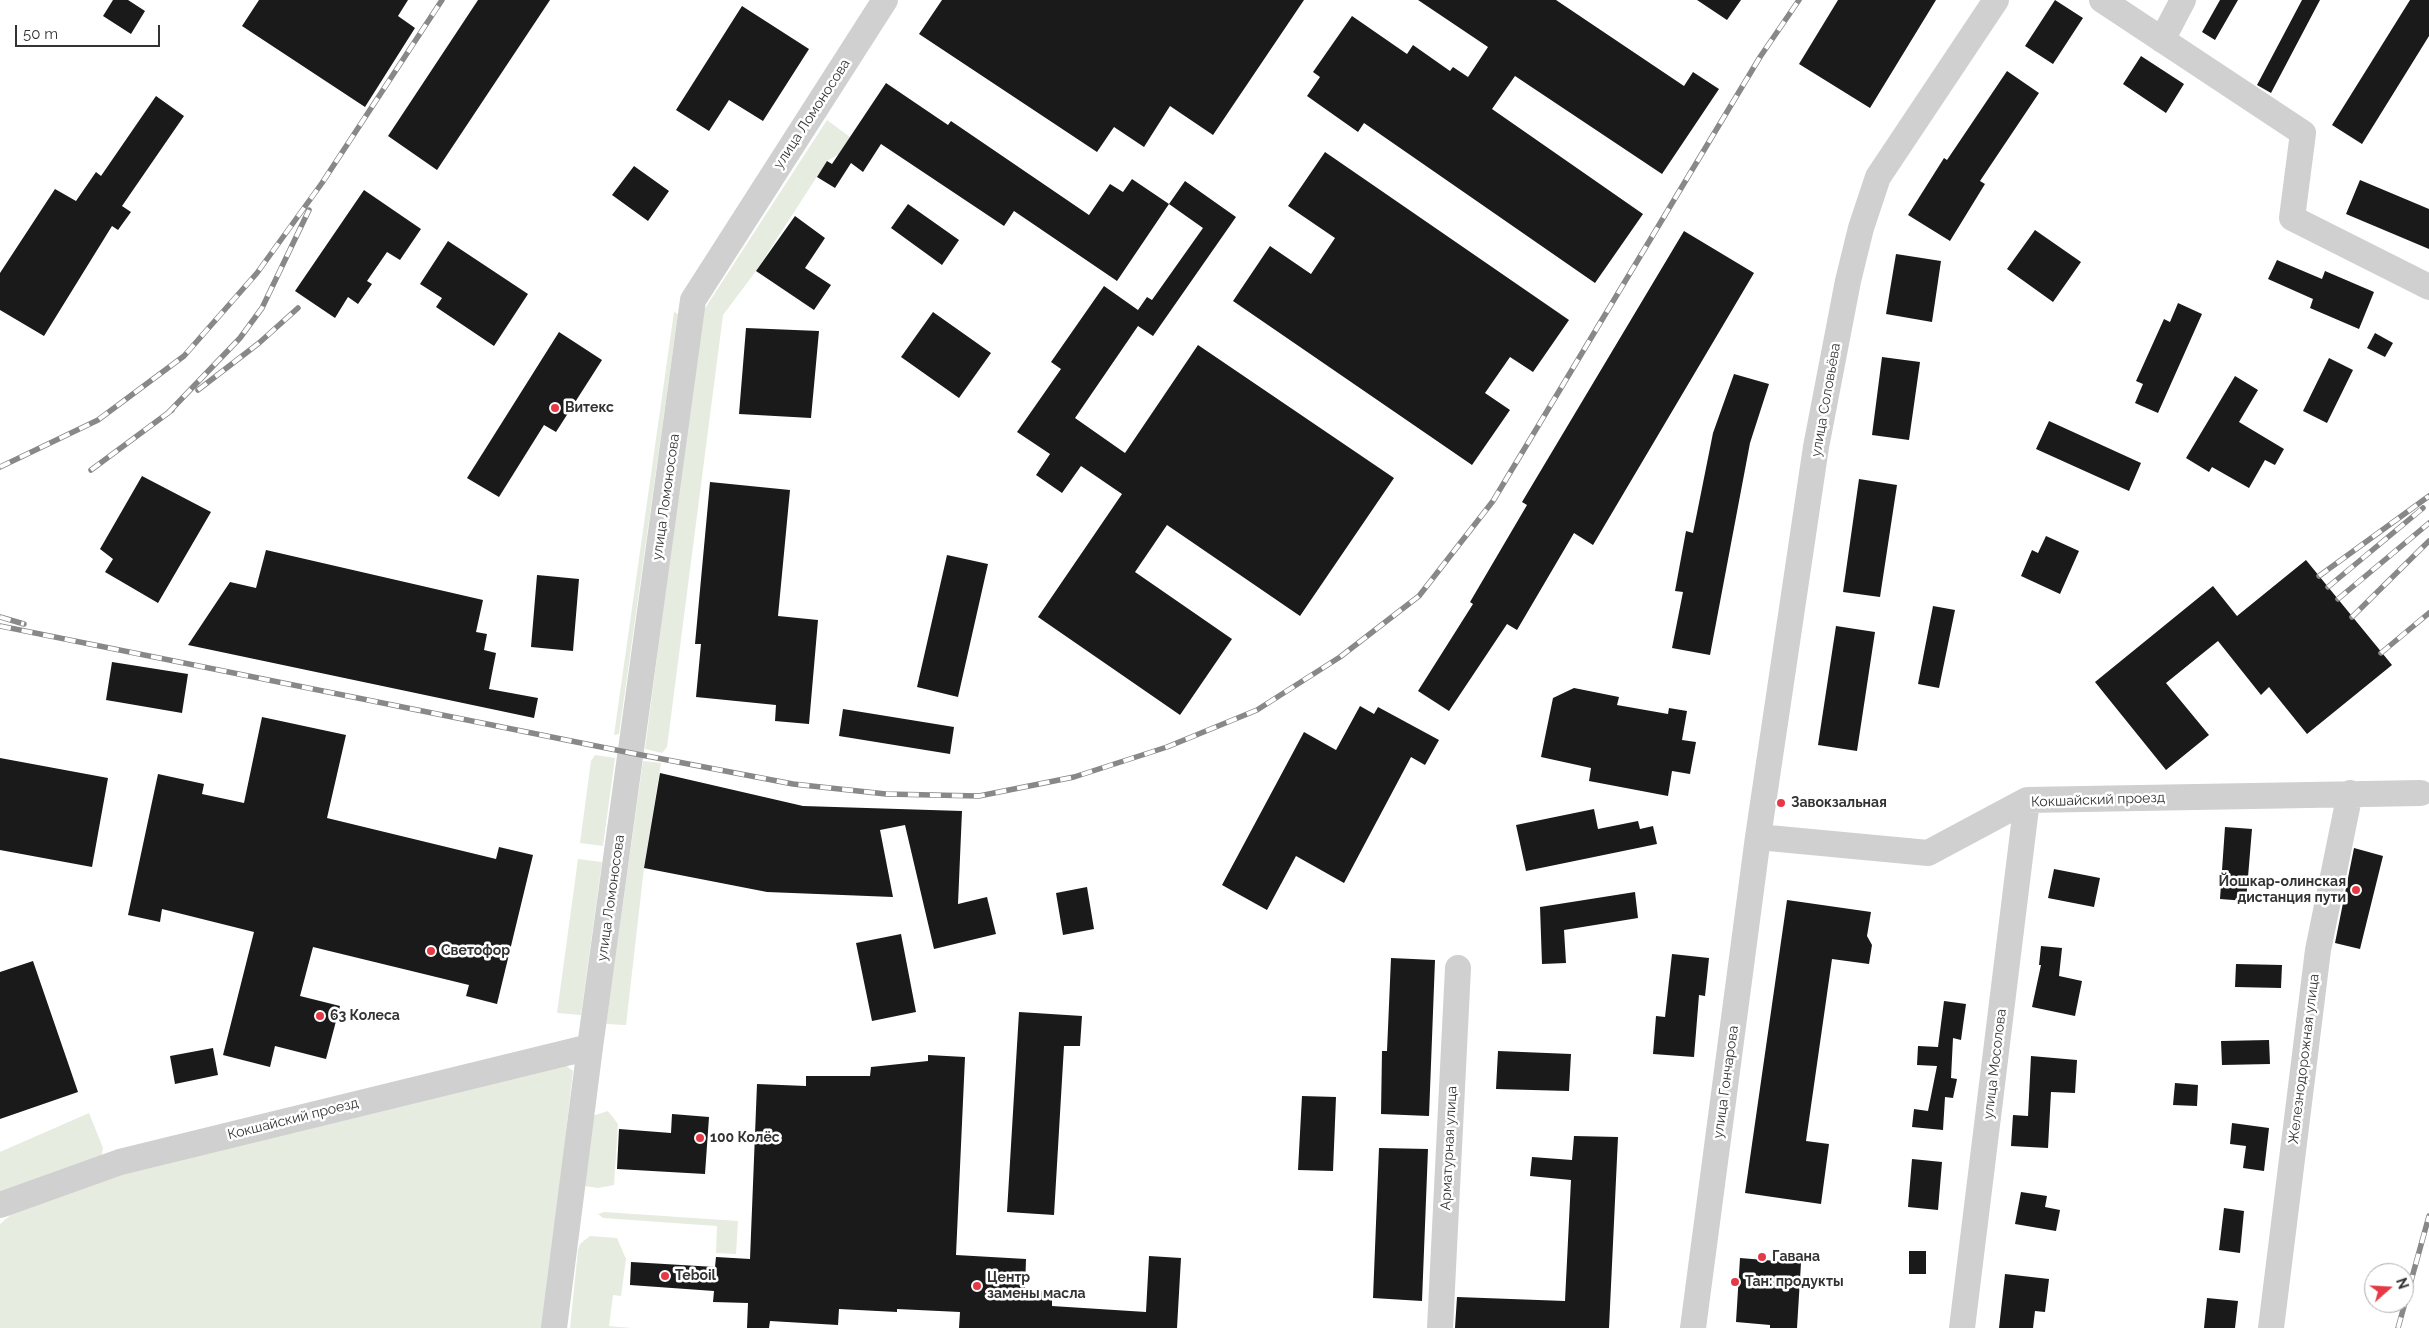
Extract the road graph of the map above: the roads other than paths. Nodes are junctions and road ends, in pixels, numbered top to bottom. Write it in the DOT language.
graph roads {
  1 [pos="885,0"];
  2 [pos="1996,0"];
  3 [pos="2102,0"];
  4 [pos="2183,0"];
  5 [pos="2162,40"];
  6 [pos="2429,287"];
  7 [pos="2350,793"];
  8 [pos="2421,793"];
  9 [pos="2027,800"];
  10 [pos="1758,837"];
  11 [pos="1458,968"];
  12 [pos="590,1047"];
  13 [pos="0,1205"];
  14 [pos="554,1328"];
  15 [pos="1440,1328"];
  16 [pos="1693,1328"];
  17 [pos="1962,1328"];
  18 [pos="2271,1328"];
  1 -- 12 [label="street, улица Ломоносова"];
  2 -- 10 [label="street, улица Соловьёва"];
  3 -- 5 [label="street"];
  4 -- 5 [label="street"];
  5 -- 6 [label="street"];
  7 -- 8 [label="street, Кокшайский проезд"];
  7 -- 9 [label="street, Кокшайский проезд"];
  7 -- 18 [label="street, Железнодорожная улица"];
  9 -- 10 [label="street, Кокшайский проезд"];
  9 -- 17 [label="street, улица Мосолова"];
  10 -- 16 [label="street, улица Гончарова"];
  11 -- 15 [label="street, Арматурная улица"];
  12 -- 13 [label="street, Кокшайский проезд"];
  12 -- 14 [label="street, улица Ломоносова"];
}
